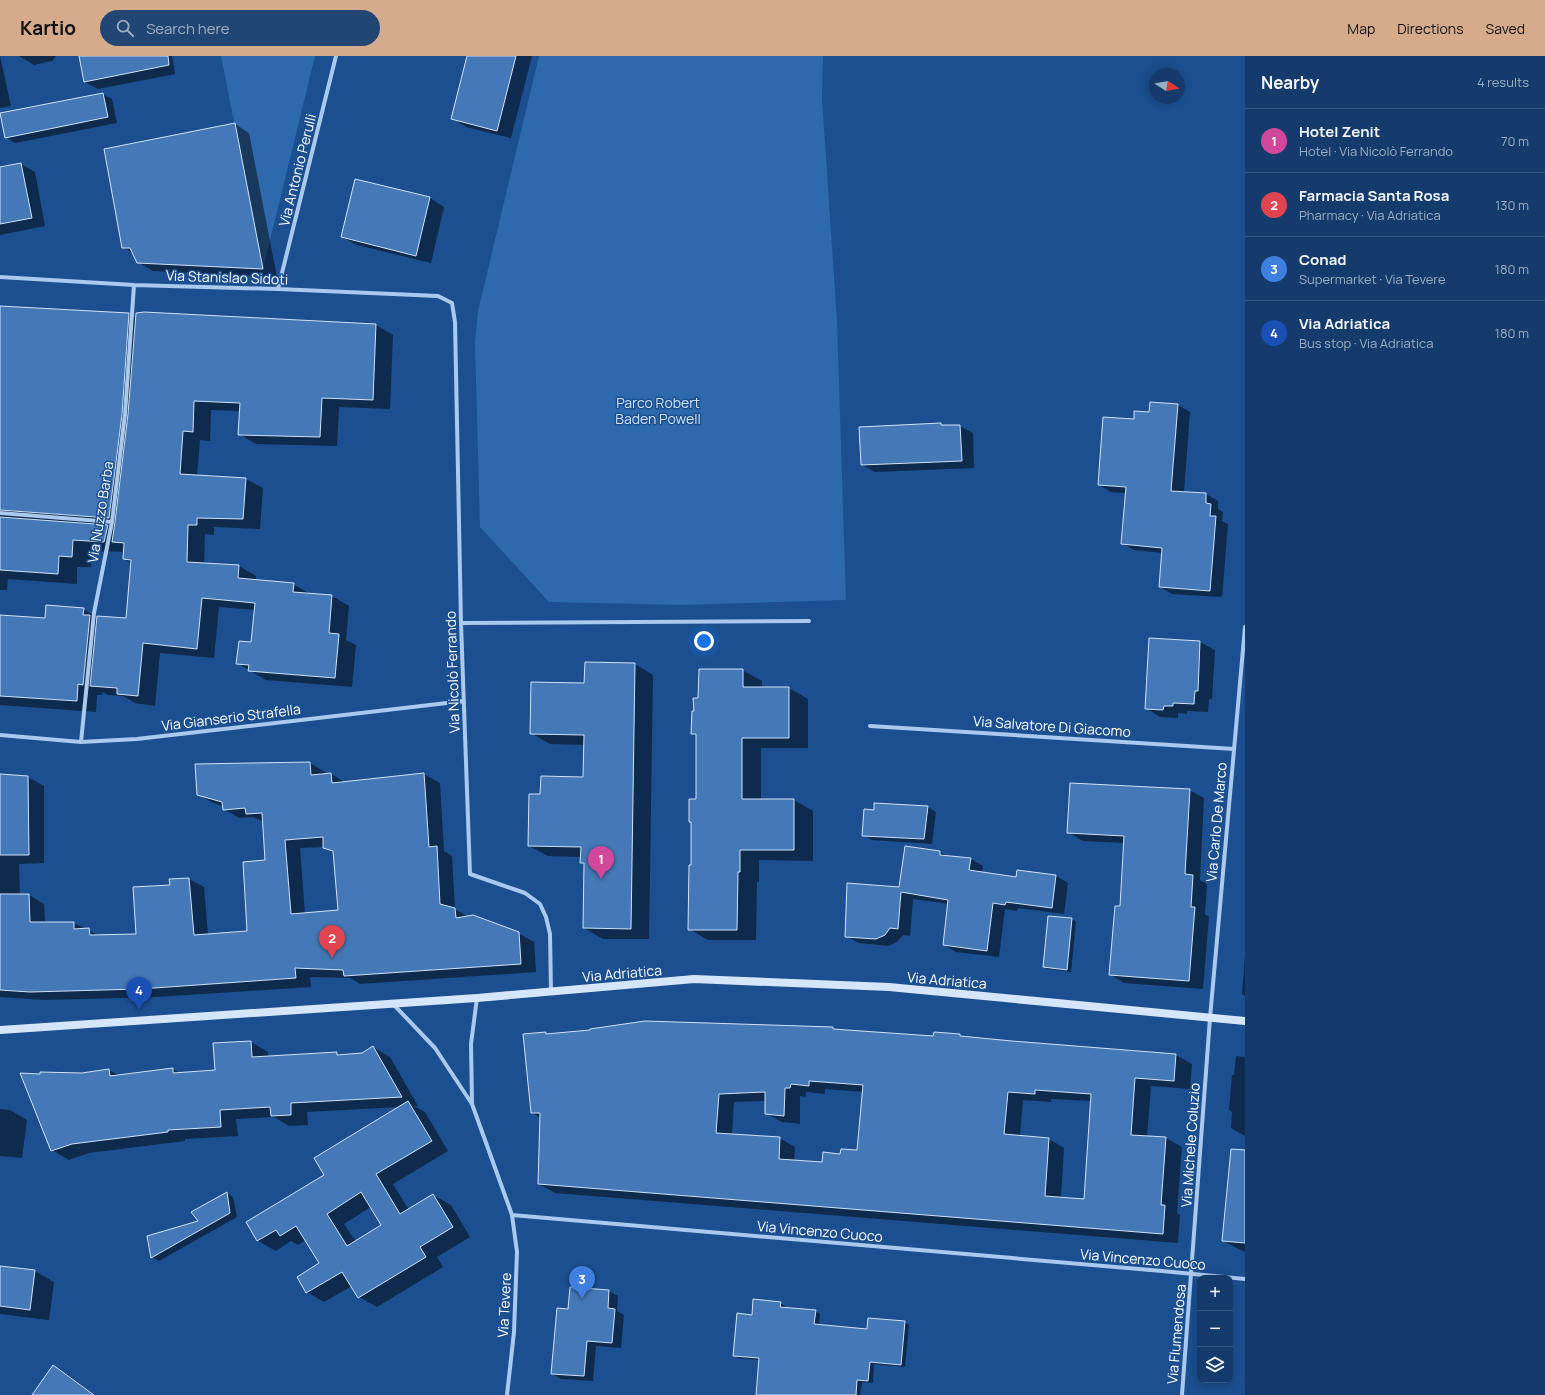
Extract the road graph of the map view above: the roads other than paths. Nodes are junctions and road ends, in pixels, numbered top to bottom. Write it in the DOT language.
graph roads {
  1 [pos="336,56"];
  2 [pos="0,276"];
  3 [pos="134,285"];
  4 [pos="278,289"];
  5 [pos="452,303"];
  6 [pos="0,513"];
  7 [pos="112,522"];
  8 [pos="809,621"];
  9 [pos="461,623"];
  10 [pos="1245,627"];
  11 [pos="464,701"];
  12 [pos="870,726"];
  13 [pos="0,735"];
  14 [pos="81,742"];
  15 [pos="1234,749"];
  16 [pos="551,992"];
  17 [pos="477,998"];
  18 [pos="392,1003"];
  19 [pos="1210,1018"];
  20 [pos="1245,1021"];
  21 [pos="0,1030"];
  22 [pos="472,1104"];
  23 [pos="512,1215"];
  24 [pos="1192,1274"];
  25 [pos="1245,1280"];
  26 [pos="507,1395"];
  27 [pos="1182,1395"];
  1 -- 4 [label="street, Via Antonio Perulli"];
  2 -- 3 [label="street, Via Stanislao Sidoti"];
  3 -- 4 [label="street, Via Stanislao Sidoti"];
  3 -- 7 [label="street, Via Nuzzo Barba"];
  4 -- 5 [label="street, Via Stanislao Sidoti"];
  5 -- 9 [label="street, Via Nicolò Ferrando"];
  6 -- 7 [label="street"];
  7 -- 14 [label="street, Via Nuzzo Barba"];
  8 -- 9 [label="street"];
  9 -- 11 [label="street, Via Nicolò Ferrando"];
  10 -- 15 [label="street, Via Carlo De Marco"];
  11 -- 14 [label="street, Via Gianserio Strafella"];
  11 -- 16 [label="street, Via Nicolò Ferrando"];
  12 -- 15 [label="street, Via Salvatore Di Giacomo"];
  13 -- 14 [label="street, Via Gianserio Strafella"];
  15 -- 19 [label="street, Via Carlo De Marco"];
  16 -- 17 [label="street, Via Adriatica"];
  16 -- 19 [label="street, Via Adriatica"];
  17 -- 18 [label="street, Via Adriatica"];
  17 -- 22 [label="street"];
  18 -- 21 [label="street, Via Adriatica"];
  18 -- 22 [label="street"];
  19 -- 20 [label="street, Via Adriatica"];
  19 -- 24 [label="street, Via Michele Coluzio"];
  22 -- 23 [label="street"];
  23 -- 24 [label="street, Via Vincenzo Cuoco"];
  23 -- 26 [label="street, Via Tevere"];
  24 -- 25 [label="street, Via Vincenzo Cuoco"];
  24 -- 27 [label="street, Via Flumendosa"];
}
